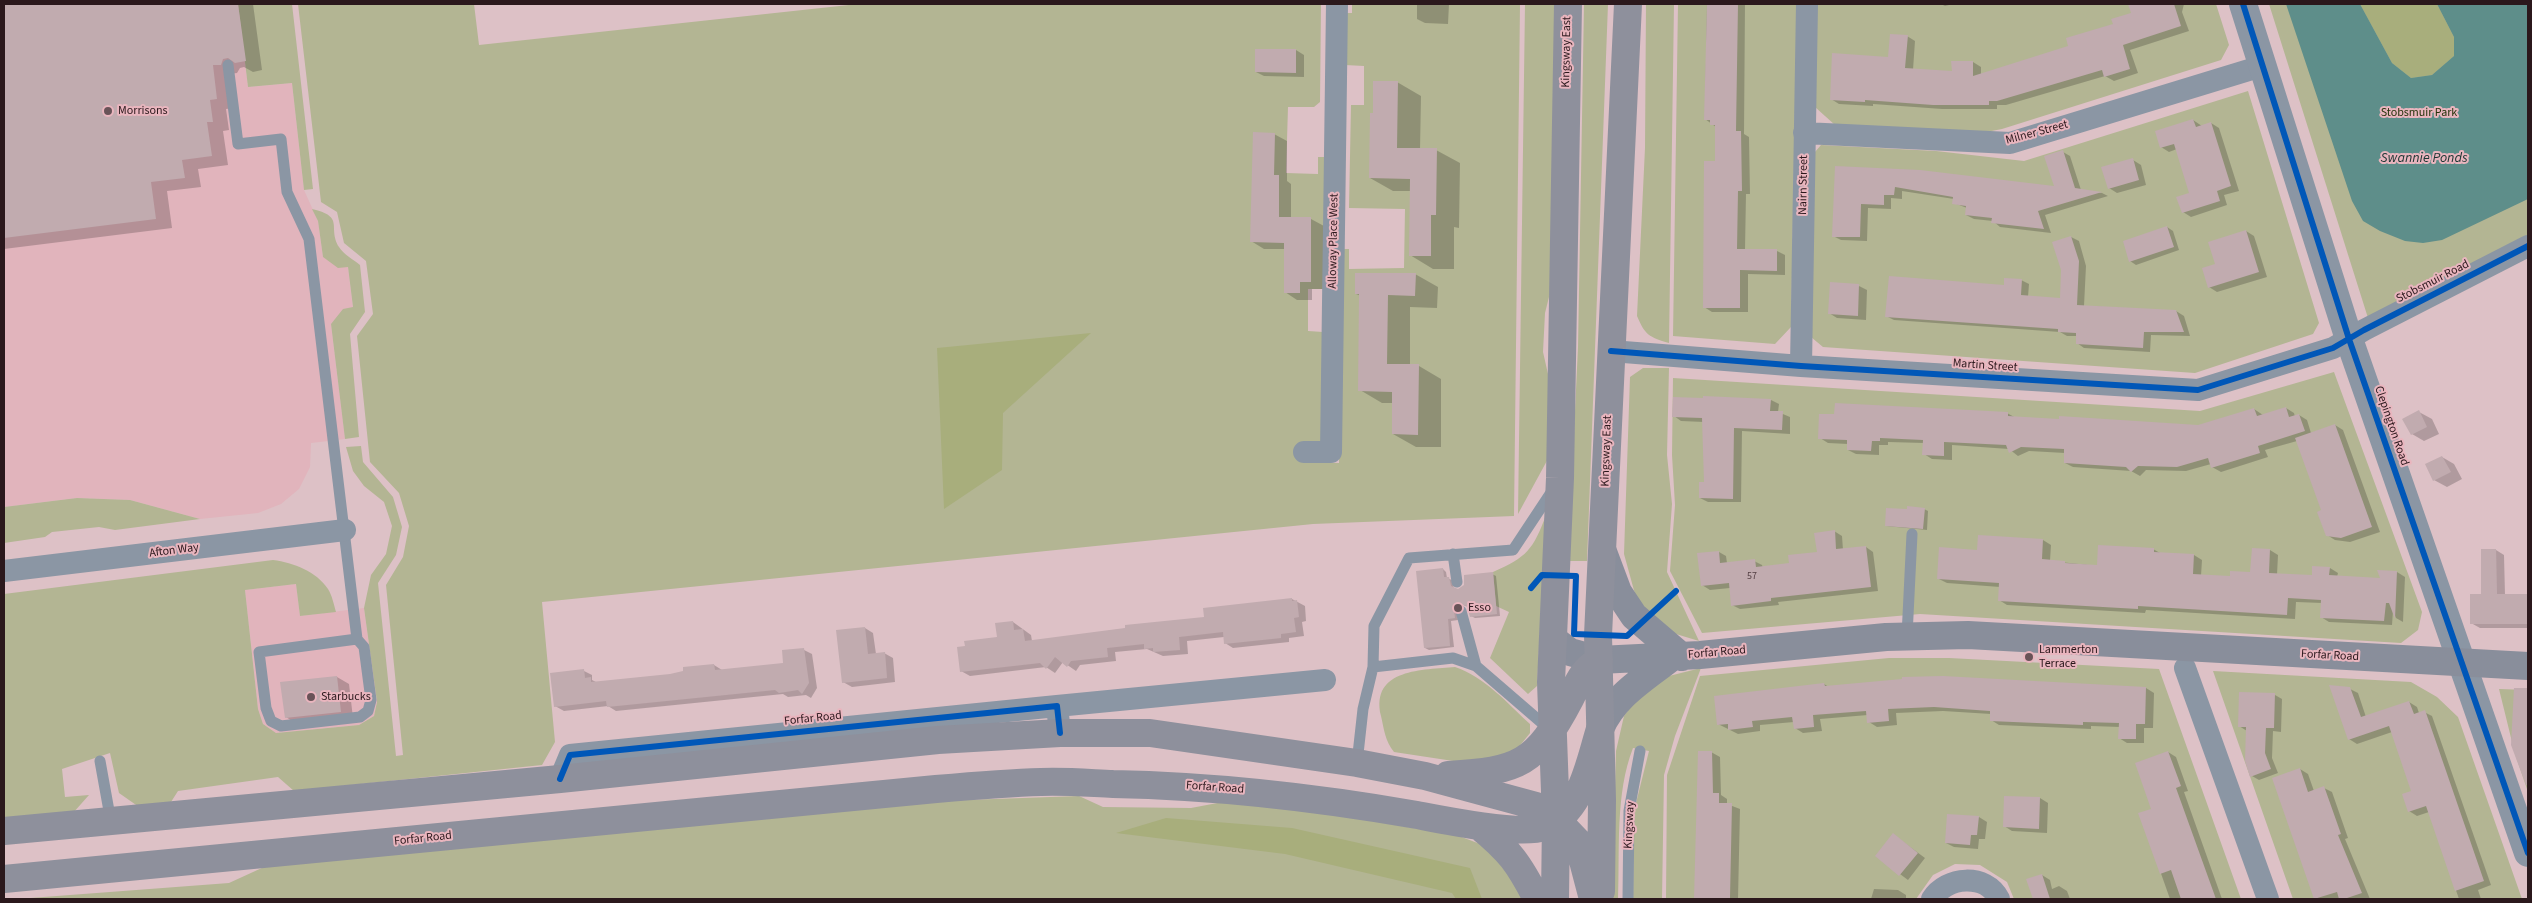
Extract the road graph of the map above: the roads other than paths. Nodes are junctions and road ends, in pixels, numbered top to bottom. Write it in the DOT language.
graph roads {
  1 [pos="1337,4"];
  2 [pos="1568,4"];
  3 [pos="1628,4"];
  4 [pos="1807,4"];
  5 [pos="2242,4"];
  6 [pos="228,65"];
  7 [pos="2262,66"];
  8 [pos="1804,133"];
  9 [pos="2528,246"];
  10 [pos="2349,339"];
  11 [pos="1611,350"];
  12 [pos="1801,366"];
  13 [pos="1304,452"];
  14 [pos="1560,478"];
  15 [pos="345,530"];
  16 [pos="1912,534"];
  17 [pos="1603,552"];
  18 [pos="1454,554"];
  19 [pos="4,571"];
  20 [pos="1457,582"];
  21 [pos="1461,611"];
  22 [pos="1896,636"];
  23 [pos="357,639"];
  24 [pos="1553,639"];
  25 [pos="1677,657"];
  26 [pos="1599,660"];
  27 [pos="2460,663"];
  28 [pos="1476,666"];
  29 [pos="2528,666"];
  30 [pos="1373,667"];
  31 [pos="2186,668"];
  32 [pos="1326,680"];
  33 [pos="1057,706"];
  34 [pos="1600,730"];
  35 [pos="1552,732"];
  36 [pos="1060,733"];
  37 [pos="1640,751"];
  38 [pos="100,761"];
  39 [pos="1357,763"];
  40 [pos="1425,776"];
  41 [pos="560,779"];
  42 [pos="1556,819"];
  43 [pos="111,822"];
  44 [pos="1479,826"];
  45 [pos="4,831"];
  46 [pos="2528,853"];
  47 [pos="4,879"];
  48 [pos="1537,899"];
  49 [pos="1555,899"];
  50 [pos="1593,899"];
  51 [pos="1600,899"];
  52 [pos="1628,899"];
  53 [pos="1932,899"];
  54 [pos="1999,899"];
  55 [pos="2268,899"];
  1 -- 13 [label="street, Alloway Place West"];
  2 -- 14 [label="highway, Kingsway East"];
  3 -- 11 [label="highway, Kingsway East"];
  4 -- 8 [label="street, Nairn Street"];
  5 -- 7 [label="street, Clepington Road"];
  6 -- 15 [label="lane"];
  7 -- 8 [label="street, Milner Street"];
  7 -- 10 [label="street, Clepington Road"];
  8 -- 12 [label="street, Nairn Street"];
  9 -- 10 [label="street, Stobsmuir Road"];
  10 -- 12 [label="street, Martin Street"];
  10 -- 27 [label="street, Clepington Road"];
  11 -- 12 [label="street, Martin Street"];
  11 -- 17 [label="highway, Kingsway East"];
  14 -- 18 [label="lane"];
  14 -- 24 [label="highway, Kingsway East"];
  15 -- 19 [label="street, Afton Way"];
  15 -- 23 [label="lane"];
  16 -- 22 [label="lane"];
  17 -- 25 [label="main road"];
  17 -- 26 [label="highway, Kingsway East"];
  18 -- 20 [label="lane"];
  18 -- 30 [label="lane"];
  21 -- 28 [label="lane"];
  22 -- 25 [label="main road, Forfar Road"];
  22 -- 27 [label="main road, Forfar Road"];
  23 -- 23 [label="lane"];
  24 -- 26 [label="main road, Forfar Road"];
  24 -- 35 [label="highway, Kingsway East"];
  25 -- 26 [label="main road, Forfar Road"];
  25 -- 34 [label="main road"];
  26 -- 34 [label="highway, Kingsway East"];
  26 -- 35 [label="highway"];
  27 -- 29 [label="main road, Forfar Road"];
  27 -- 46 [label="street, Clepington Road"];
  28 -- 30 [label="lane"];
  28 -- 35 [label="lane"];
  30 -- 39 [label="lane"];
  31 -- 55 [label="street"];
  32 -- 33 [label="street, Forfar Road"];
  33 -- 36 [label="street"];
  33 -- 41 [label="street, Forfar Road"];
  34 -- 42 [label="highway, Forfar Road"];
  34 -- 51 [label="highway, Kingsway East"];
  35 -- 40 [label="highway"];
  35 -- 42 [label="highway, Kingsway East"];
  36 -- 39 [label="highway"];
  36 -- 41 [label="highway"];
  37 -- 52 [label="lane, Kingsway"];
  38 -- 43 [label="lane"];
  39 -- 40 [label="highway"];
  40 -- 42 [label="highway"];
  41 -- 43 [label="highway"];
  42 -- 44 [label="highway, Forfar Road"];
  42 -- 49 [label="highway"];
  42 -- 50 [label="highway"];
  43 -- 45 [label="highway"];
  44 -- 47 [label="highway, Forfar Road"];
  44 -- 48 [label="highway"];
  53 -- 54 [label="street"];
}
